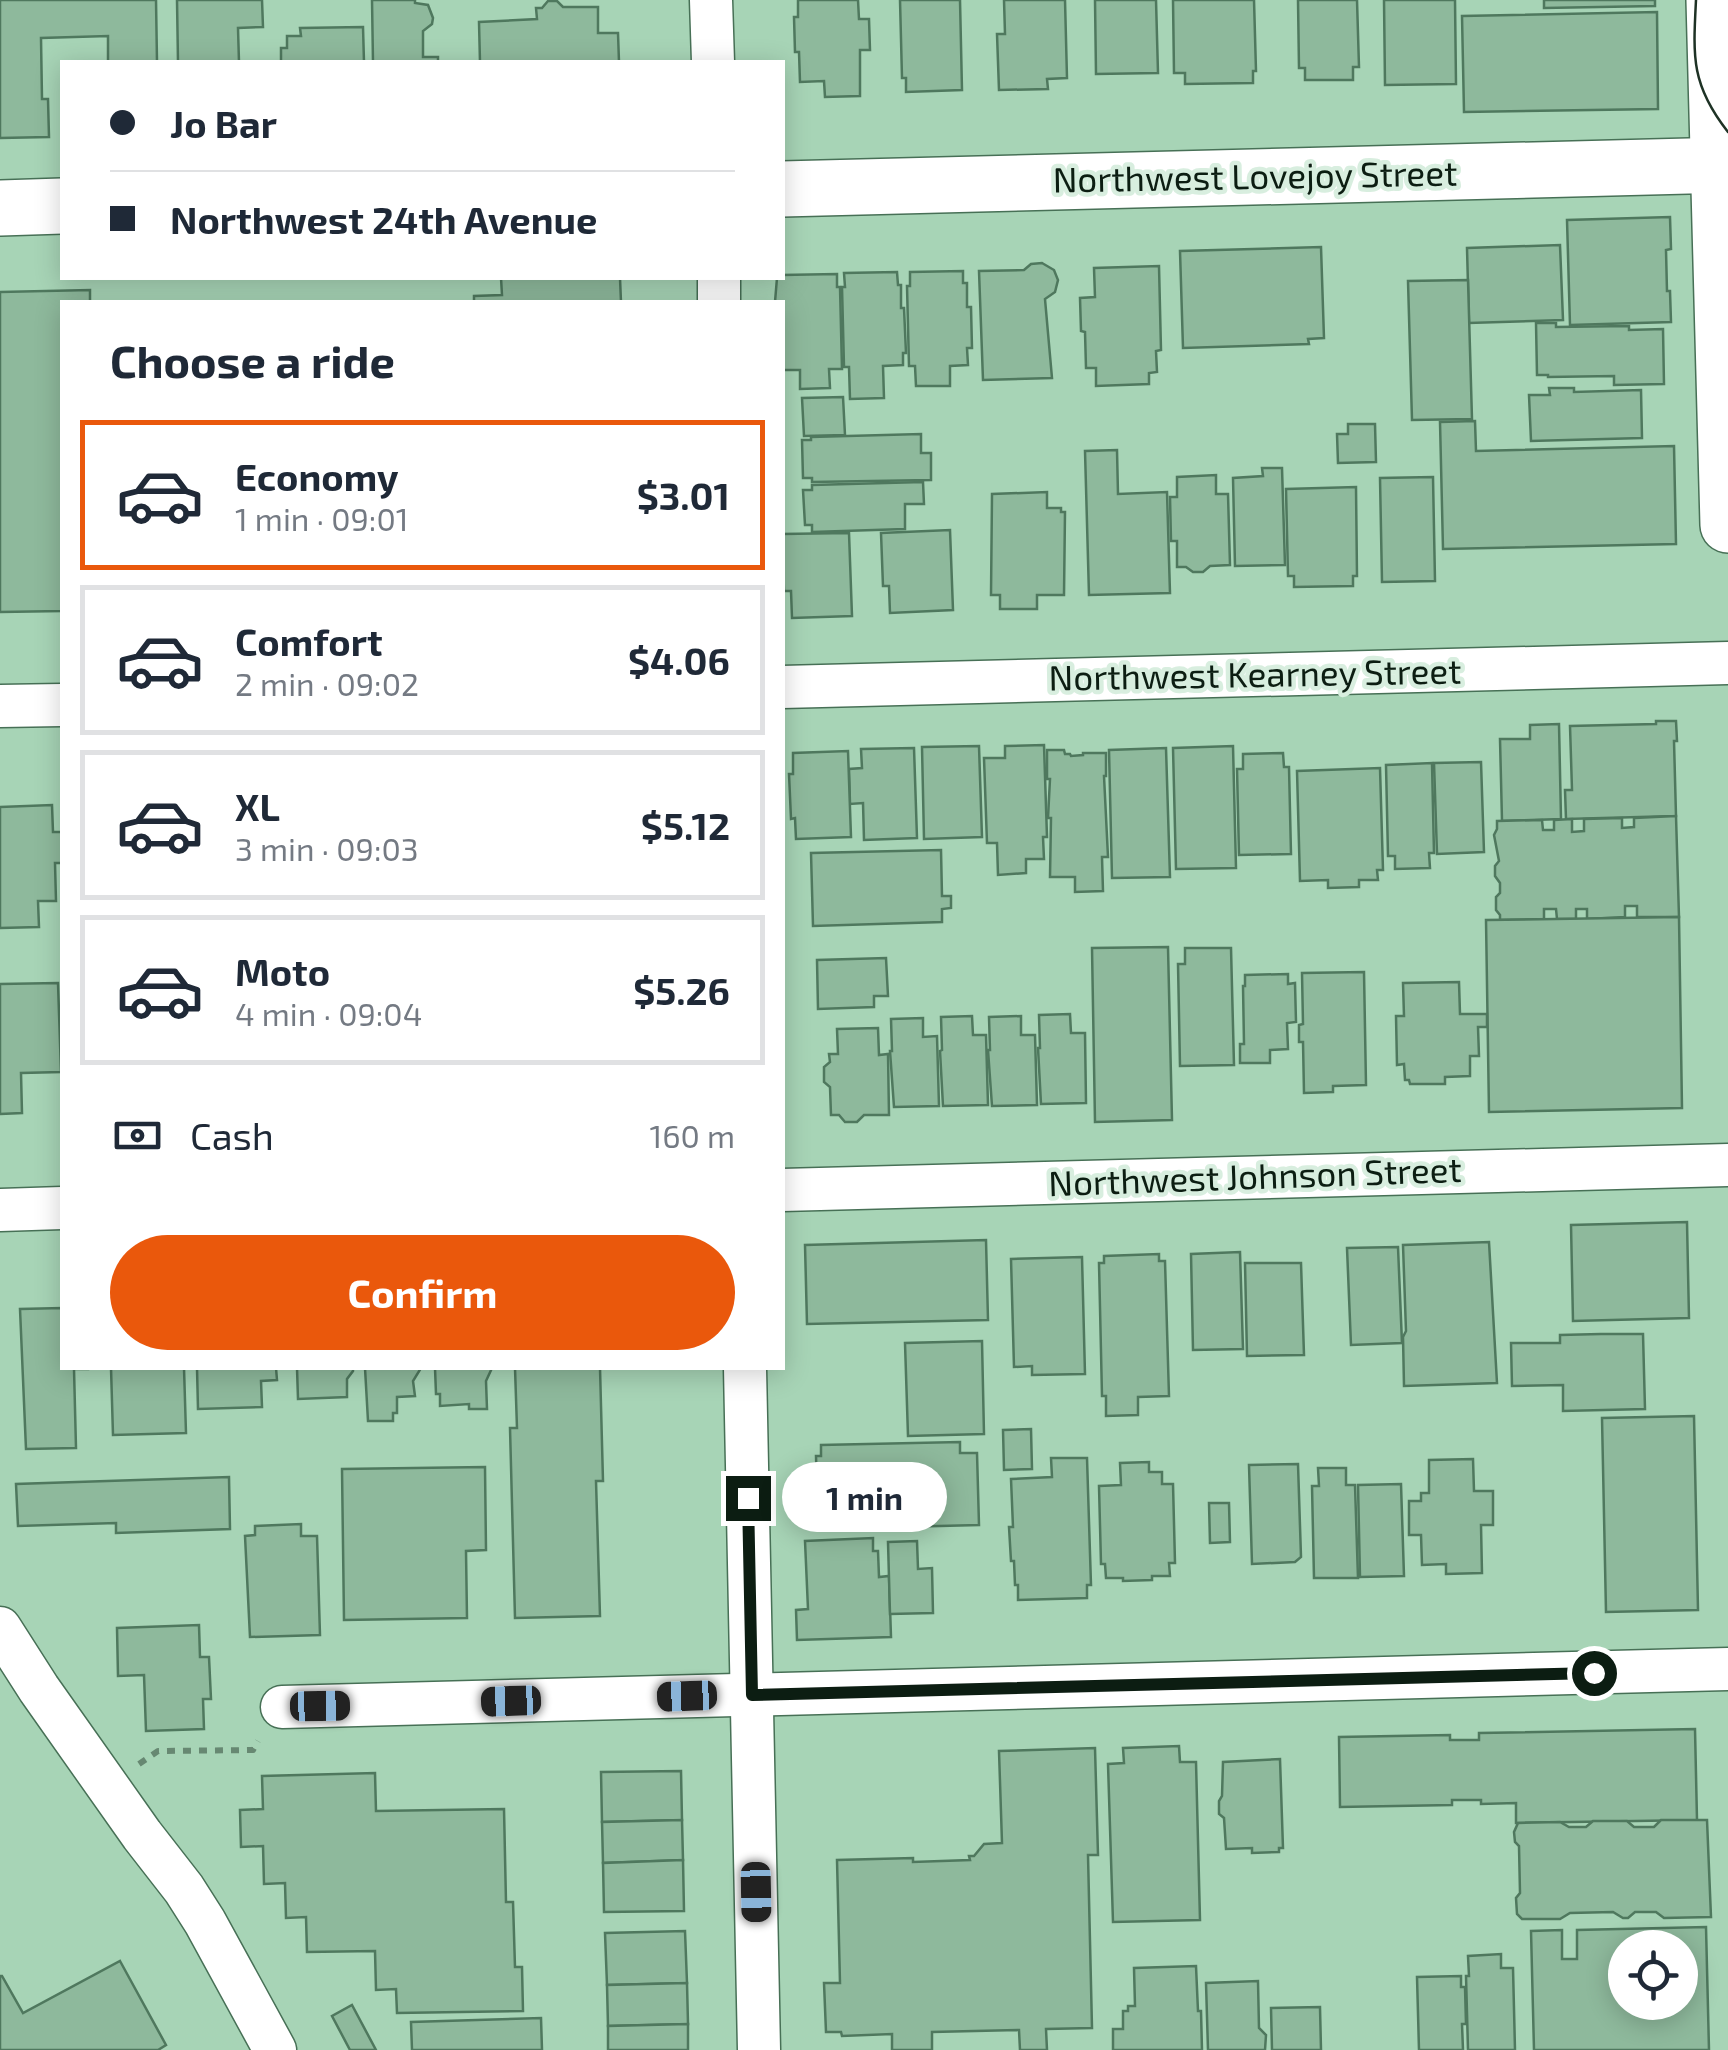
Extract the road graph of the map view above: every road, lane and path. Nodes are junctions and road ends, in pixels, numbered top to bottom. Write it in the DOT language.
graph roads {
  1 [pos="711,0"];
  2 [pos="1714,0"];
  3 [pos="713,60"];
  4 [pos="1723,165"];
  5 [pos="785,188"];
  6 [pos="60,206"];
  7 [pos="0,208"];
  8 [pos="1728,525"];
  9 [pos="1728,663"];
  10 [pos="785,686"];
  11 [pos="60,705"];
  12 [pos="0,706"];
  13 [pos="1728,1165"];
  14 [pos="785,1190"];
  15 [pos="60,1208"];
  16 [pos="0,1210"];
  17 [pos="745,1370"];
  18 [pos="0,1628"];
  19 [pos="1728,1669"];
  20 [pos="752,1695"];
  21 [pos="282,1708"];
  22 [pos="107,1784"];
  23 [pos="275,2050"];
  24 [pos="759,2050"];
  1 -- 3 [label="street"];
  2 -- 4 [label="main road"];
  4 -- 5 [label="main road, Northwest Lovejoy Street"];
  4 -- 8 [label="main road"];
  6 -- 7 [label="main road"];
  9 -- 10 [label="street, Northwest Kearney Street"];
  11 -- 12 [label="street"];
  13 -- 14 [label="street, Northwest Johnson Street"];
  15 -- 16 [label="street"];
  17 -- 20 [label="street"];
  18 -- 22 [label="street"];
  19 -- 20 [label="street"];
  20 -- 21 [label="street"];
  20 -- 24 [label="street"];
  21 -- 22 [label="path"];
  22 -- 23 [label="street"];
}
